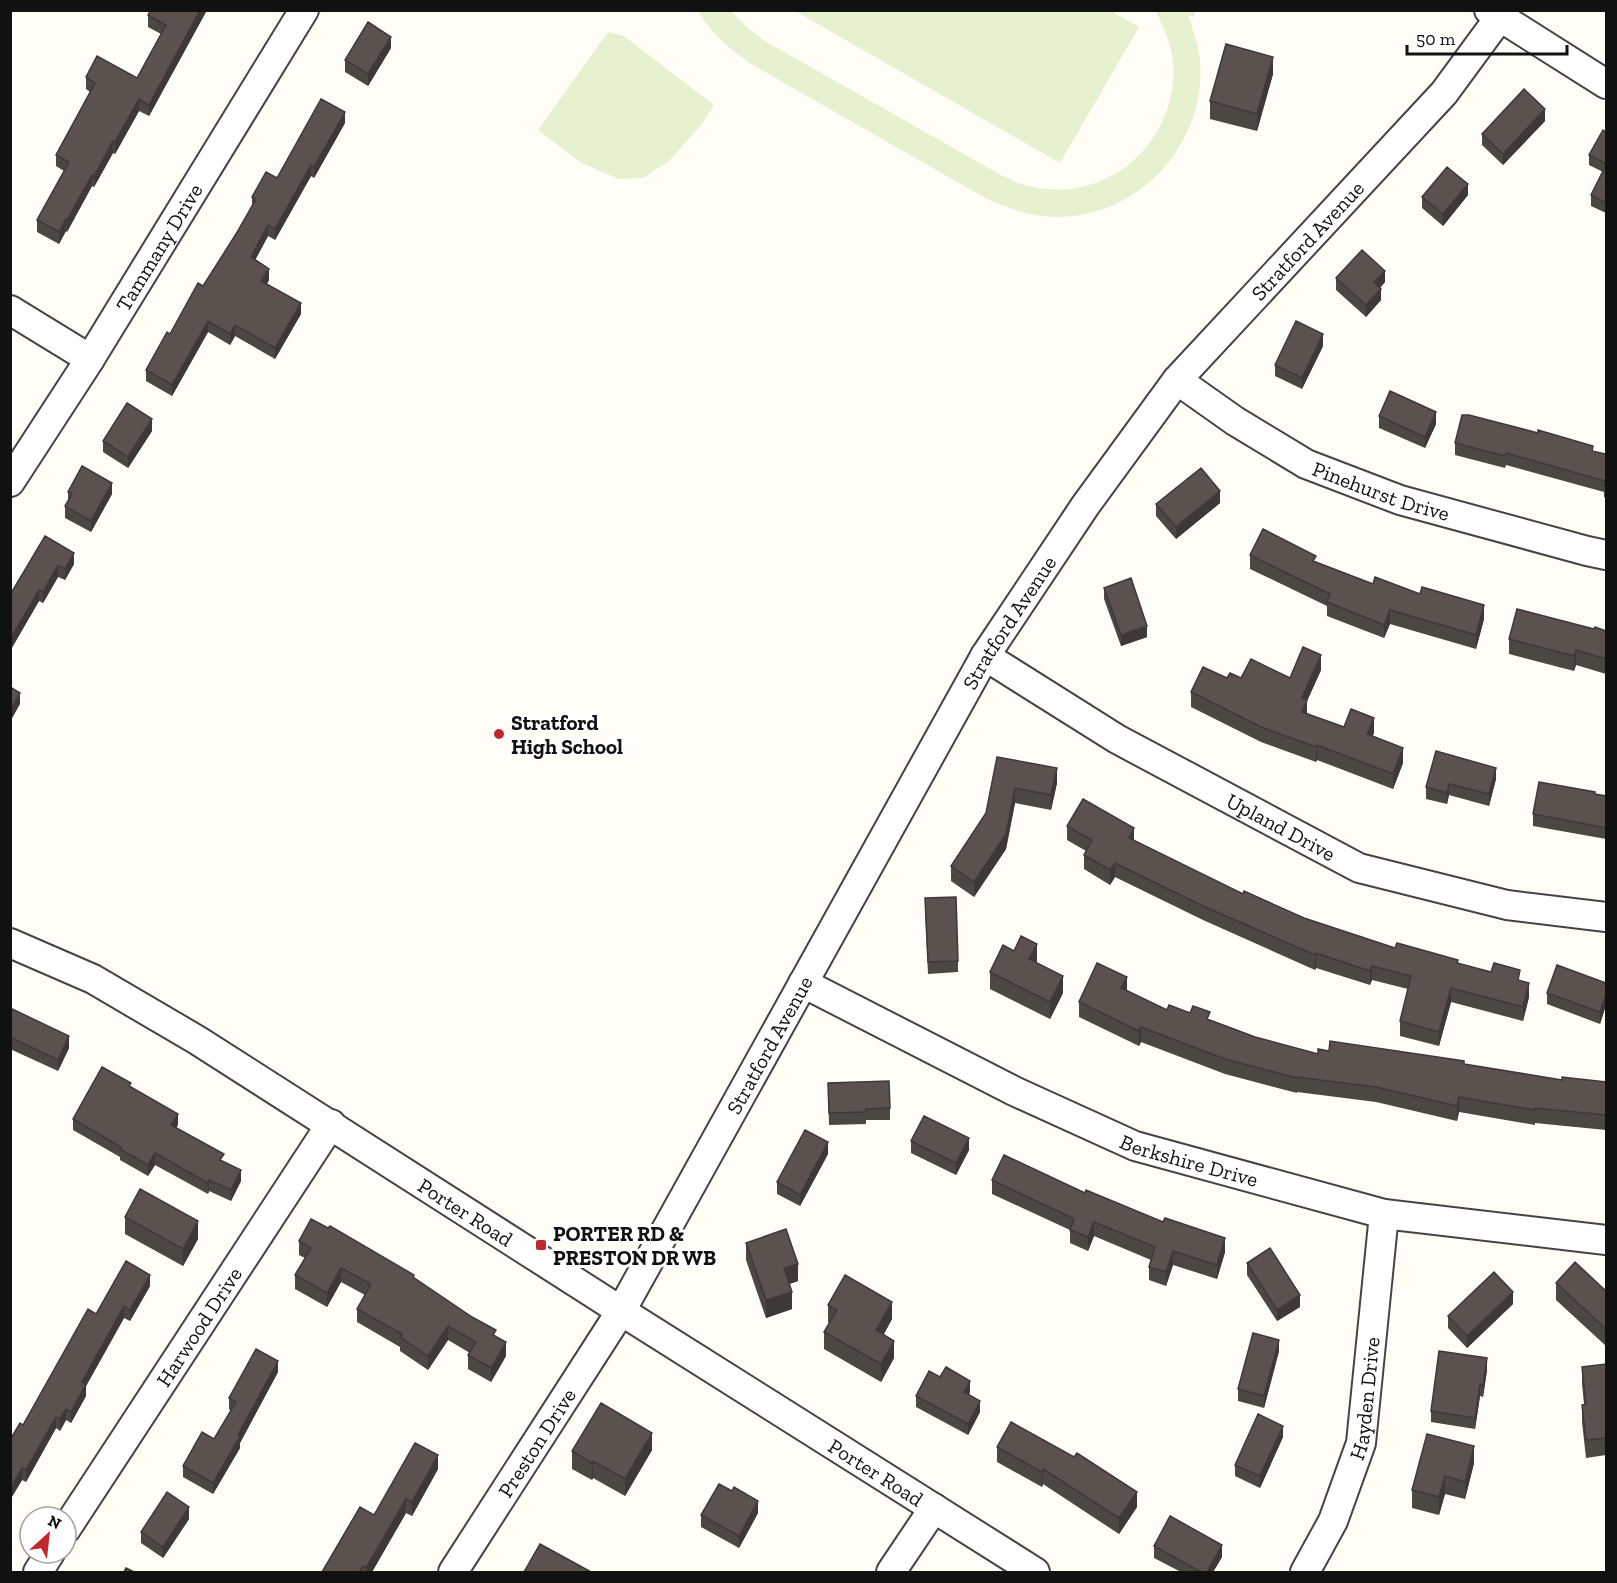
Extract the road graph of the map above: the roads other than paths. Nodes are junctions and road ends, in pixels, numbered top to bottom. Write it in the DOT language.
graph roads {
  1 [pos="304,10"];
  2 [pos="1498,13"];
  3 [pos="1606,84"];
  4 [pos="10,309"];
  5 [pos="90,359"];
  6 [pos="1177,380"];
  7 [pos="10,482"];
  8 [pos="1606,555"];
  9 [pos="985,656"];
  10 [pos="1606,917"];
  11 [pos="10,943"];
  12 [pos="803,983"];
  13 [pos="331,1124"];
  14 [pos="1384,1214"];
  15 [pos="1606,1240"];
  16 [pos="621,1311"];
  17 [pos="933,1508"];
  18 [pos="78,1511"];
  19 [pos="453,1572"];
  20 [pos="891,1572"];
  21 [pos="1035,1572"];
  22 [pos="1305,1572"];
  1 -- 5 [label="street, Tammany Drive"];
  2 -- 3 [label="street"];
  2 -- 6 [label="street, Stratford Avenue"];
  4 -- 5 [label="street"];
  5 -- 7 [label="street, Tammany Drive"];
  6 -- 8 [label="street, Pinehurst Drive"];
  6 -- 9 [label="street, Stratford Avenue"];
  9 -- 10 [label="street, Upland Drive"];
  9 -- 12 [label="street, Stratford Avenue"];
  11 -- 13 [label="street, Porter Road"];
  12 -- 14 [label="street, Berkshire Drive"];
  12 -- 16 [label="street, Stratford Avenue"];
  13 -- 16 [label="street, Porter Road"];
  13 -- 18 [label="street, Harwood Drive"];
  14 -- 15 [label="street, Berkshire Drive"];
  14 -- 22 [label="street, Hayden Drive"];
  16 -- 17 [label="street, Porter Road"];
  16 -- 19 [label="street, Preston Drive"];
  17 -- 20 [label="street"];
  17 -- 21 [label="street, Porter Road"];
}
